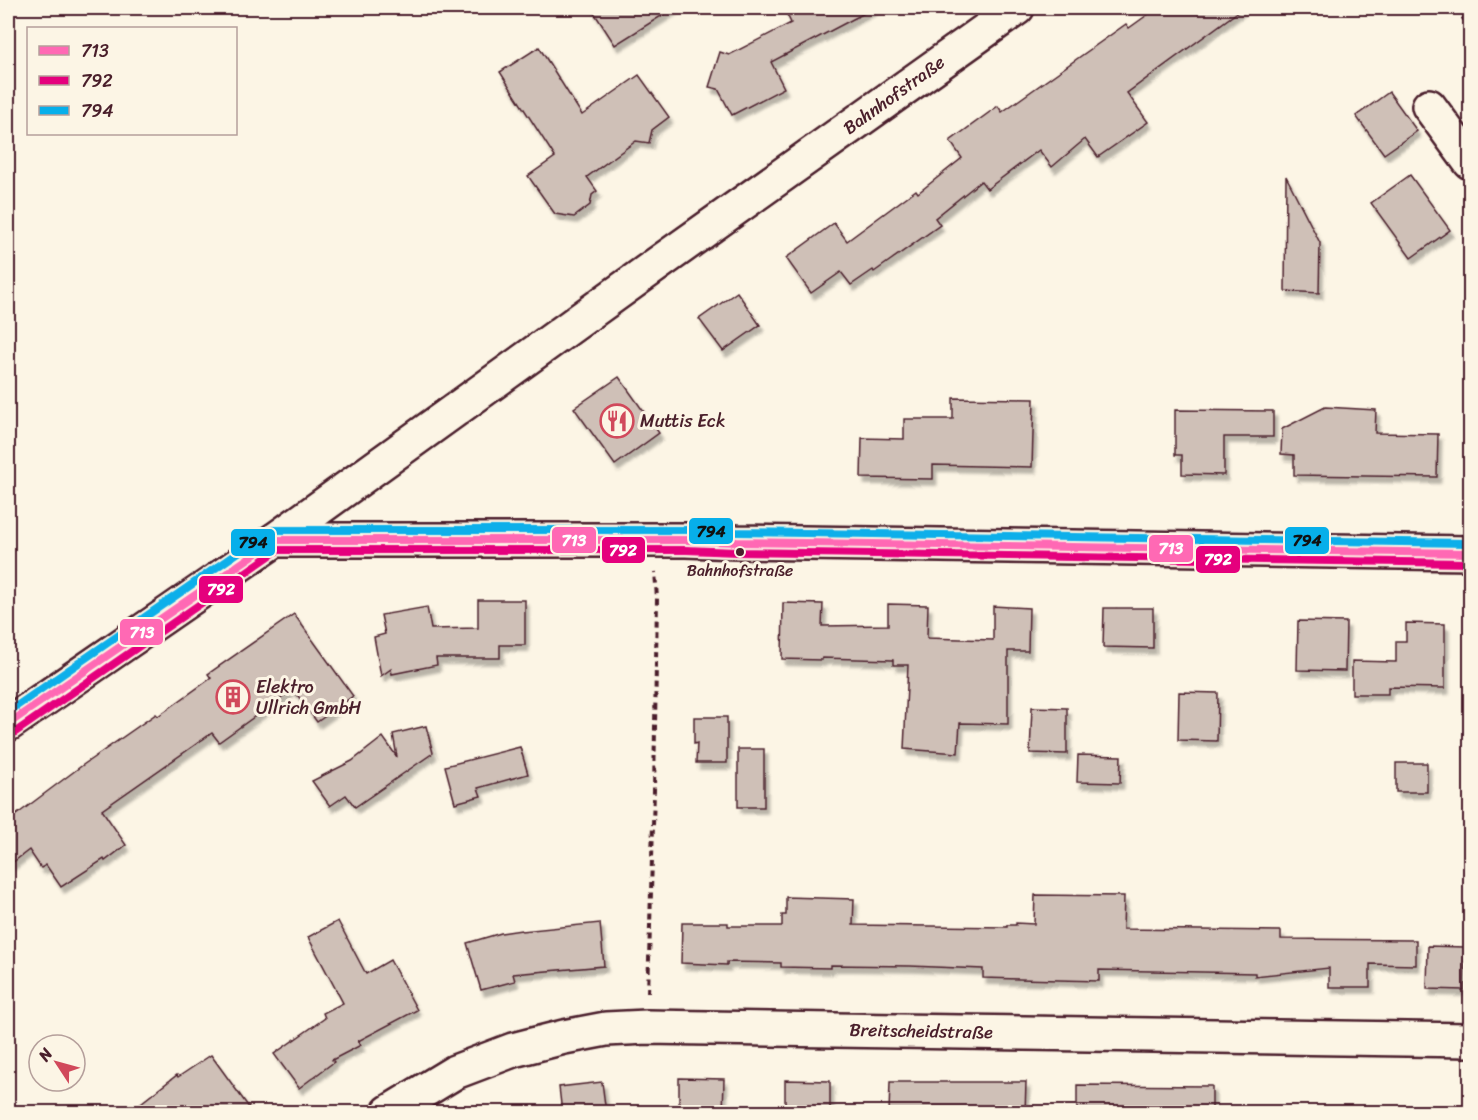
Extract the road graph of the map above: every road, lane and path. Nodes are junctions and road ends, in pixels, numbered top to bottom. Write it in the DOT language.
graph roads {
  1 [pos="1017,8"];
  2 [pos="1470,14"];
  3 [pos="1462,20"];
  4 [pos="1429,106"];
  5 [pos="1470,162"];
  6 [pos="275,540"];
  7 [pos="655,541"];
  8 [pos="1470,553"];
  9 [pos="8,724"];
  10 [pos="647,1027"];
  11 [pos="1470,1040"];
  12 [pos="389,1113"];
  1 -- 6 [label="street, Bahnhofstraße"];
  2 -- 3 [label="path"];
  4 -- 5 [label="street"];
  6 -- 7 [label="street"];
  6 -- 9 [label="street, Bahnhofstraße"];
  7 -- 8 [label="street"];
  7 -- 10 [label="path"];
  10 -- 11 [label="street, Breitscheidstraße"];
  10 -- 12 [label="street, Breitscheidstraße"];
}
